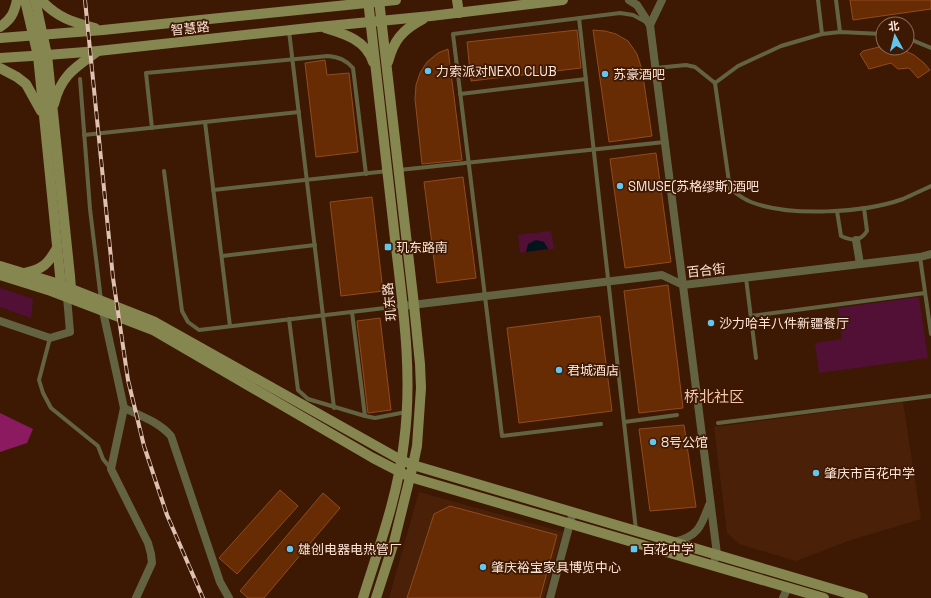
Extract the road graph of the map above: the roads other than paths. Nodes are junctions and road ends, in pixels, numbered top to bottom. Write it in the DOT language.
graph roads {
  1 [pos="17,0"];
  2 [pos="25,0"];
  3 [pos="35,0"];
  4 [pos="41,0"];
  5 [pos="328,0"];
  6 [pos="396,0"];
  7 [pos="457,0"];
  8 [pos="563,0"];
  9 [pos="629,0"];
  10 [pos="662,0"];
  11 [pos="818,0"];
  12 [pos="836,0"];
  13 [pos="368,1"];
  14 [pos="379,1"];
  15 [pos="308,8"];
  16 [pos="459,13"];
  17 [pos="430,16"];
  18 [pos="579,18"];
  19 [pos="382,21"];
  20 [pos="371,22"];
  21 [pos="650,25"];
  22 [pos="318,26"];
  23 [pos="0,27"];
  24 [pos="103,30"];
  25 [pos="289,30"];
  26 [pos="840,32"];
  27 [pos="822,34"];
  28 [pos="875,34"];
  29 [pos="39,35"];
  30 [pos="0,38"];
  31 [pos="915,41"];
  32 [pos="931,48"];
  33 [pos="98,51"];
  34 [pos="42,56"];
  35 [pos="0,58"];
  36 [pos="293,59"];
  37 [pos="387,67"];
  38 [pos="0,68"];
  39 [pos="656,68"];
  40 [pos="377,73"];
  41 [pos="80,79"];
  42 [pos="586,79"];
  43 [pos="715,83"];
  44 [pos="460,94"];
  45 [pos="299,112"];
  46 [pos="48,113"];
  47 [pos="205,122"];
  48 [pos="152,128"];
  49 [pos="84,135"];
  50 [pos="665,142"];
  51 [pos="594,150"];
  52 [pos="469,163"];
  53 [pos="399,170"];
  54 [pos="164,171"];
  55 [pos="388,171"];
  56 [pos="366,174"];
  57 [pos="307,180"];
  58 [pos="931,186"];
  59 [pos="213,190"];
  60 [pos="864,208"];
  61 [pos="838,211"];
  62 [pos="856,240"];
  63 [pos="315,245"];
  64 [pos="57,248"];
  65 [pos="931,254"];
  66 [pos="222,256"];
  67 [pos="920,257"];
  68 [pos="860,264"];
  69 [pos="0,266"];
  70 [pos="25,273"];
  71 [pos="0,275"];
  72 [pos="746,278"];
  73 [pos="608,282"];
  74 [pos="61,285"];
  75 [pos="683,285"];
  76 [pos="69,293"];
  77 [pos="925,293"];
  78 [pos="485,296"];
  79 [pos="102,305"];
  80 [pos="414,305"];
  81 [pos="403,306"];
  82 [pos="352,312"];
  83 [pos="323,315"];
  84 [pos="751,316"];
  85 [pos="290,319"];
  86 [pos="0,321"];
  87 [pos="230,326"];
  88 [pos="931,334"];
  89 [pos="50,338"];
  90 [pos="756,358"];
  91 [pos="931,396"];
  92 [pos="124,408"];
  93 [pos="334,408"];
  94 [pos="407,412"];
  95 [pos="677,415"];
  96 [pos="365,416"];
  97 [pos="624,422"];
  98 [pos="718,423"];
  99 [pos="601,424"];
  100 [pos="402,460"];
  101 [pos="413,465"];
  102 [pos="111,469"];
  103 [pos="399,472"];
  104 [pos="410,477"];
  105 [pos="710,502"];
  106 [pos="573,512"];
  107 [pos="570,524"];
  108 [pos="636,530"];
  109 [pos="674,542"];
  110 [pos="716,554"];
  111 [pos="713,566"];
  112 [pos="788,588"];
  113 [pos="136,598"];
  114 [pos="229,598"];
  115 [pos="363,598"];
  116 [pos="376,598"];
  117 [pos="550,598"];
  118 [pos="783,598"];
  119 [pos="824,598"];
  120 [pos="863,598"];
  1 -- 23 [label="main road"];
  2 -- 29 [label="main road"];
  3 -- 29 [label="main road"];
  4 -- 24 [label="main road"];
  5 -- 15 [label="main road"];
  6 -- 14 [label="main road, 智慧路"];
  7 -- 16 [label="main road"];
  8 -- 16 [label="main road, 智慧路"];
  9 -- 21 [label="street"];
  10 -- 21 [label="street"];
  11 -- 27 [label="lane"];
  12 -- 26 [label="lane"];
  13 -- 14 [label="main road, 智慧路"];
  13 -- 15 [label="main road, 智慧路"];
  13 -- 20 [label="main road, 玑东路"];
  14 -- 19 [label="main road, 玑东路"];
  15 -- 24 [label="main road, 智慧路"];
  16 -- 17 [label="main road, 智慧路"];
  17 -- 19 [label="main road, 智慧路"];
  17 -- 37 [label="main road"];
  18 -- 21 [label="lane"];
  18 -- 42 [label="lane"];
  18 -- 44 [label="lane"];
  19 -- 20 [label="main road, 智慧路"];
  19 -- 37 [label="main road, 玑东路"];
  20 -- 22 [label="main road, 智慧路"];
  20 -- 40 [label="main road, 玑东路"];
  21 -- 39 [label="street"];
  22 -- 25 [label="main road, 智慧路"];
  22 -- 40 [label="main road"];
  24 -- 29 [label="main road, 智慧路"];
  25 -- 33 [label="main road, 智慧路"];
  25 -- 36 [label="lane"];
  26 -- 27 [label="lane"];
  26 -- 28 [label="lane"];
  27 -- 43 [label="lane"];
  29 -- 30 [label="main road, 智慧路"];
  29 -- 34 [label="main road"];
  31 -- 32 [label="lane"];
  33 -- 34 [label="main road, 智慧路"];
  33 -- 46 [label="main road"];
  34 -- 35 [label="main road, 智慧路"];
  34 -- 46 [label="main road"];
  36 -- 45 [label="lane"];
  36 -- 48 [label="lane"];
  36 -- 56 [label="lane"];
  37 -- 53 [label="main road, 玑东路"];
  38 -- 46 [label="main road"];
  39 -- 43 [label="lane"];
  39 -- 50 [label="street"];
  40 -- 55 [label="main road, 玑东路"];
  41 -- 49 [label="lane"];
  42 -- 44 [label="lane"];
  42 -- 51 [label="lane"];
  43 -- 61 [label="lane"];
  44 -- 52 [label="lane"];
  45 -- 47 [label="lane"];
  45 -- 57 [label="lane"];
  46 -- 64 [label="main road"];
  46 -- 76 [label="main road"];
  47 -- 48 [label="lane"];
  47 -- 59 [label="lane"];
  48 -- 49 [label="lane"];
  49 -- 79 [label="lane"];
  50 -- 51 [label="lane"];
  50 -- 75 [label="street"];
  51 -- 52 [label="lane"];
  51 -- 73 [label="lane"];
  52 -- 53 [label="lane"];
  52 -- 78 [label="lane"];
  53 -- 55 [label="lane"];
  53 -- 80 [label="main road, 玑东路"];
  54 -- 87 [label="lane"];
  55 -- 56 [label="lane"];
  55 -- 81 [label="main road, 玑东路"];
  56 -- 57 [label="lane"];
  57 -- 59 [label="lane"];
  57 -- 63 [label="lane"];
  58 -- 60 [label="lane"];
  59 -- 66 [label="lane"];
  60 -- 61 [label="lane"];
  60 -- 62 [label="lane"];
  61 -- 62 [label="lane"];
  62 -- 68 [label="street"];
  63 -- 66 [label="lane"];
  63 -- 83 [label="lane"];
  64 -- 70 [label="main road"];
  64 -- 74 [label="main road"];
  65 -- 67 [label="street, 百合街"];
  66 -- 87 [label="lane"];
  67 -- 68 [label="street, 百合街"];
  67 -- 77 [label="lane"];
  68 -- 72 [label="street, 百合街"];
  69 -- 70 [label="main road"];
  70 -- 74 [label="main road"];
  71 -- 76 [label="main road"];
  72 -- 75 [label="street, 百合街"];
  72 -- 84 [label="lane"];
  73 -- 75 [label="street, 百合街"];
  73 -- 78 [label="street, 百合街"];
  73 -- 97 [label="lane"];
  74 -- 76 [label="main road"];
  75 -- 105 [label="street"];
  76 -- 79 [label="main road"];
  76 -- 89 [label="street"];
  77 -- 84 [label="lane"];
  77 -- 88 [label="lane"];
  78 -- 80 [label="street, 百合街"];
  78 -- 99 [label="lane"];
  79 -- 92 [label="street"];
  79 -- 100 [label="main road"];
  79 -- 103 [label="main road"];
  80 -- 81 [label="street, 百合街"];
  80 -- 101 [label="main road, 玑东路"];
  81 -- 82 [label="lane"];
  81 -- 94 [label="main road, 玑东路"];
  82 -- 83 [label="lane"];
  82 -- 96 [label="lane"];
  83 -- 85 [label="lane"];
  83 -- 93 [label="lane"];
  84 -- 90 [label="lane"];
  85 -- 87 [label="lane"];
  85 -- 93 [label="lane"];
  86 -- 89 [label="street"];
  89 -- 102 [label="lane"];
  91 -- 98 [label="lane"];
  92 -- 102 [label="street"];
  92 -- 114 [label="street"];
  93 -- 96 [label="lane"];
  94 -- 96 [label="lane"];
  94 -- 100 [label="main road, 玑东路"];
  95 -- 97 [label="lane"];
  97 -- 108 [label="lane"];
  100 -- 101 [label="main road"];
  100 -- 103 [label="main road, 玑东路"];
  101 -- 104 [label="main road, 玑东路"];
  101 -- 106 [label="main road"];
  102 -- 113 [label="street"];
  103 -- 104 [label="main road"];
  103 -- 115 [label="main road, 玑东路"];
  104 -- 107 [label="main road"];
  104 -- 116 [label="main road, 玑东路"];
  105 -- 109 [label="street"];
  105 -- 110 [label="street"];
  106 -- 107 [label="street"];
  106 -- 108 [label="main road"];
  107 -- 111 [label="main road"];
  107 -- 117 [label="street"];
  108 -- 109 [label="main road"];
  109 -- 110 [label="main road"];
  110 -- 111 [label="street"];
  110 -- 120 [label="main road"];
  111 -- 112 [label="main road"];
  112 -- 118 [label="street"];
  112 -- 119 [label="main road"];
}
